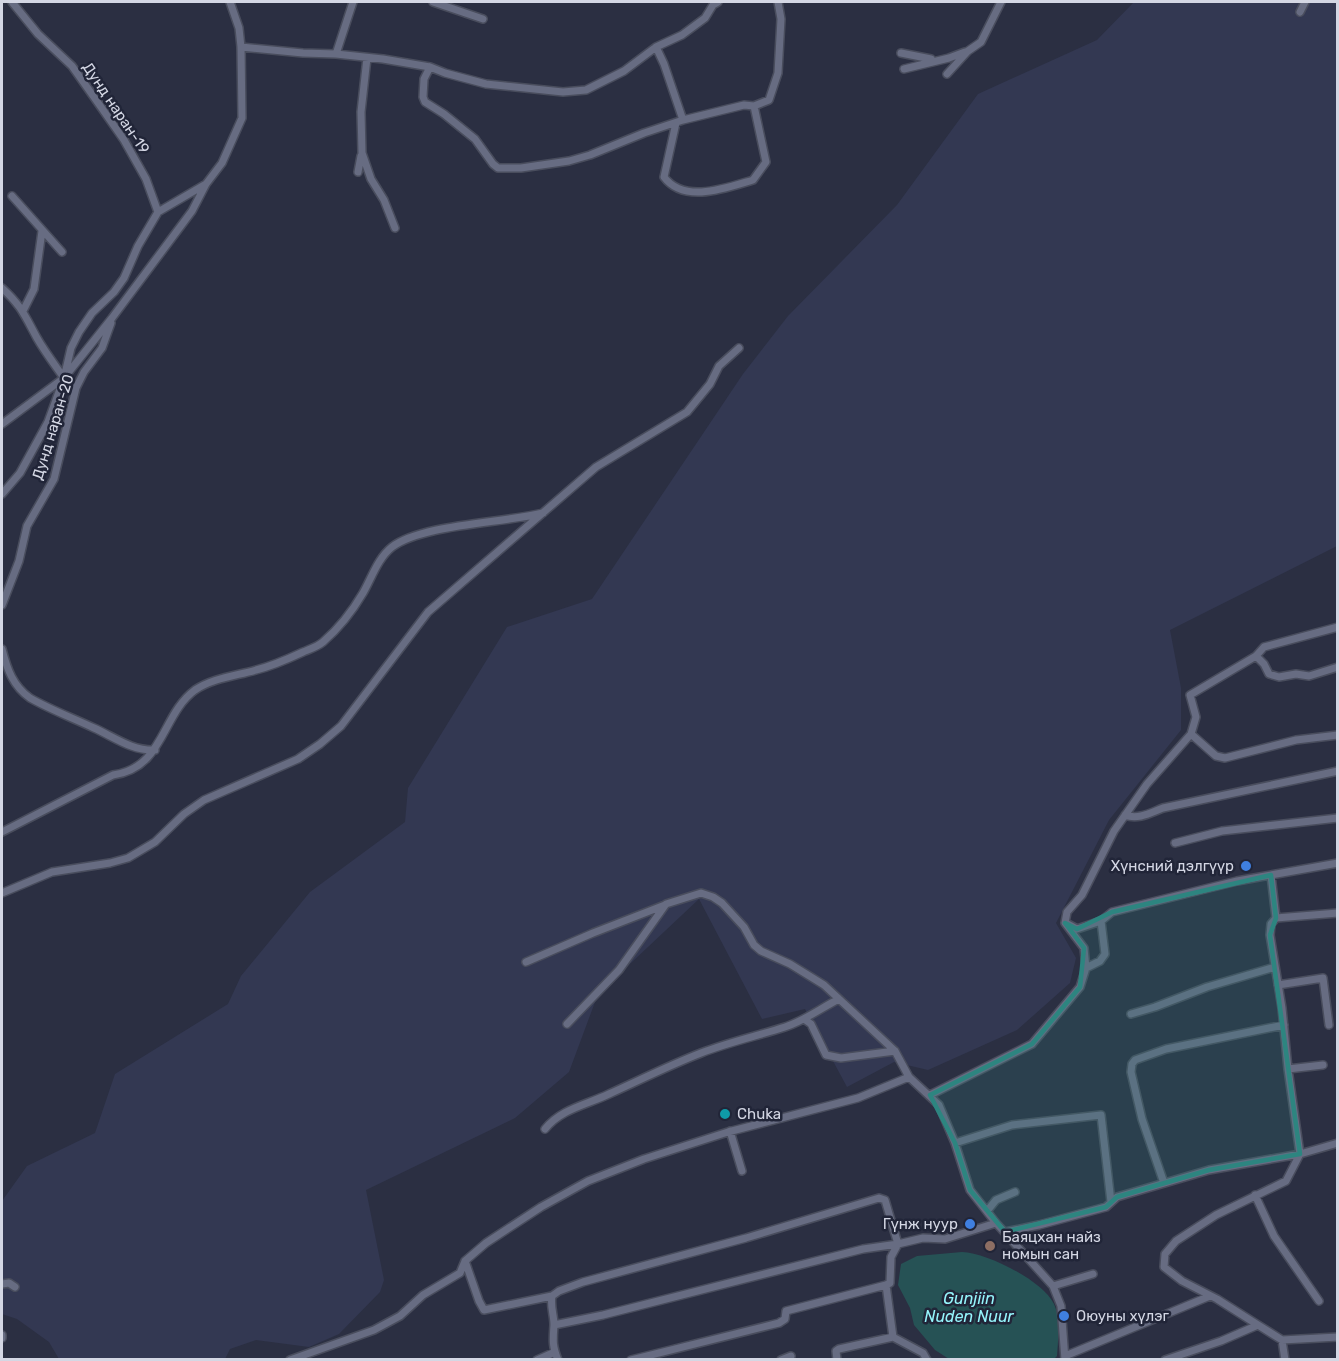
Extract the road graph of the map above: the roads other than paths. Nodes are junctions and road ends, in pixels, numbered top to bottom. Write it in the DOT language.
graph roads {
  1 [pos="12,2"];
  2 [pos="230,2"];
  3 [pos="353,2"];
  4 [pos="433,2"];
  5 [pos="718,2"];
  6 [pos="778,2"];
  7 [pos="1001,2"];
  8 [pos="1305,2"];
  9 [pos="1300,12"];
  10 [pos="483,19"];
  11 [pos="241,47"];
  12 [pos="656,47"];
  13 [pos="968,51"];
  14 [pos="901,53"];
  15 [pos="336,54"];
  16 [pos="367,58"];
  17 [pos="937,60"];
  18 [pos="430,67"];
  19 [pos="904,69"];
  20 [pos="947,74"];
  21 [pos="754,106"];
  22 [pos="679,121"];
  23 [pos="362,153"];
  24 [pos="358,172"];
  25 [pos="206,184"];
  26 [pos="12,196"];
  27 [pos="158,212"];
  28 [pos="395,228"];
  29 [pos="42,231"];
  30 [pos="62,252"];
  31 [pos="2,288"];
  32 [pos="23,311"];
  33 [pos="112,318"];
  34 [pos="739,348"];
  35 [pos="64,378"];
  36 [pos="2,424"];
  37 [pos="2,494"];
  38 [pos="546,512"];
  39 [pos="2,604"];
  40 [pos="1338,627"];
  41 [pos="2,649"];
  42 [pos="1256,656"];
  43 [pos="1338,667"];
  44 [pos="1191,734"];
  45 [pos="1338,735"];
  46 [pos="155,750"];
  47 [pos="1338,771"];
  48 [pos="1125,815"];
  49 [pos="1338,818"];
  50 [pos="2,832"];
  51 [pos="1175,843"];
  52 [pos="1338,863"];
  53 [pos="1271,875"];
  54 [pos="2,893"];
  55 [pos="687,894"];
  56 [pos="666,904"];
  57 [pos="1338,913"];
  58 [pos="1276,918"];
  59 [pos="1101,921"];
  60 [pos="1065,923"];
  61 [pos="526,962"];
  62 [pos="1275,967"];
  63 [pos="1086,968"];
  64 [pos="1278,985"];
  65 [pos="839,999"];
  66 [pos="1131,1014"];
  67 [pos="804,1019"];
  68 [pos="567,1024"];
  69 [pos="1284,1025"];
  70 [pos="1329,1025"];
  71 [pos="895,1051"];
  72 [pos="1323,1065"];
  73 [pos="1288,1069"];
  74 [pos="909,1077"];
  75 [pos="930,1095"];
  76 [pos="545,1129"];
  77 [pos="730,1131"];
  78 [pos="956,1143"];
  79 [pos="1338,1143"];
  80 [pos="1300,1154"];
  81 [pos="742,1171"];
  82 [pos="1164,1183"];
  83 [pos="1015,1192"];
  84 [pos="1255,1195"];
  85 [pos="1111,1202"];
  86 [pos="987,1211"];
  87 [pos="996,1223"];
  88 [pos="1005,1232"];
  89 [pos="898,1244"];
  90 [pos="465,1261"];
  91 [pos="1093,1274"];
  92 [pos="2,1284"];
  93 [pos="886,1285"];
  94 [pos="1053,1286"];
  95 [pos="15,1287"];
  96 [pos="552,1296"];
  97 [pos="1210,1296"];
  98 [pos="1319,1301"];
  99 [pos="554,1325"];
  100 [pos="1258,1325"];
  101 [pos="894,1337"];
  102 [pos="1338,1337"];
  103 [pos="1282,1340"];
  104 [pos="556,1356"];
  105 [pos="791,1356"];
  106 [pos="1065,1358"];
  107 [pos="290,1359"];
  108 [pos="537,1359"];
  109 [pos="630,1359"];
  110 [pos="781,1359"];
  111 [pos="837,1359"];
  112 [pos="927,1359"];
  113 [pos="1165,1359"];
  114 [pos="1285,1359"];
  1 -- 27 [label="street, Дунд наран-19"];
  2 -- 11 [label="street, Дунд наран-20"];
  3 -- 15 [label="street"];
  4 -- 10 [label="street"];
  5 -- 12 [label="street"];
  6 -- 21 [label="street"];
  7 -- 13 [label="street"];
  8 -- 9 [label="street"];
  11 -- 15 [label="street"];
  11 -- 25 [label="street, Дунд наран-20"];
  12 -- 18 [label="street"];
  12 -- 22 [label="street"];
  13 -- 17 [label="street"];
  13 -- 20 [label="street"];
  14 -- 17 [label="street"];
  15 -- 16 [label="street"];
  16 -- 18 [label="street"];
  16 -- 23 [label="street"];
  17 -- 19 [label="street"];
  18 -- 22 [label="street"];
  21 -- 22 [label="street"];
  21 -- 22 [label="street"];
  23 -- 24 [label="street"];
  23 -- 28 [label="street"];
  25 -- 27 [label="street, Дунд наран-20"];
  25 -- 33 [label="street"];
  26 -- 29 [label="street"];
  27 -- 35 [label="street, Дунд наран-20"];
  29 -- 30 [label="street"];
  29 -- 32 [label="street"];
  31 -- 32 [label="street"];
  32 -- 35 [label="street"];
  33 -- 35 [label="street"];
  33 -- 39 [label="street, Дунд наран-20"];
  34 -- 38 [label="street"];
  35 -- 36 [label="street, Дунд наран-20"];
  35 -- 37 [label="street, Дунд наран-20"];
  38 -- 46 [label="street"];
  38 -- 54 [label="street"];
  40 -- 42 [label="street"];
  41 -- 46 [label="street"];
  42 -- 43 [label="street"];
  42 -- 44 [label="street"];
  44 -- 45 [label="street"];
  44 -- 48 [label="street"];
  46 -- 50 [label="street"];
  47 -- 48 [label="street"];
  48 -- 60 [label="street"];
  49 -- 51 [label="street"];
  52 -- 53 [label="street"];
  53 -- 58 [label="street"];
  53 -- 59 [label="street"];
  55 -- 56 [label="street"];
  56 -- 61 [label="street"];
  56 -- 65 [label="street"];
  56 -- 68 [label="street"];
  57 -- 58 [label="street"];
  58 -- 62 [label="street"];
  59 -- 60 [label="street"];
  59 -- 63 [label="street"];
  60 -- 63 [label="street"];
  62 -- 64 [label="street"];
  62 -- 66 [label="street"];
  63 -- 75 [label="street"];
  64 -- 69 [label="street"];
  64 -- 70 [label="street"];
  65 -- 67 [label="street"];
  65 -- 71 [label="street"];
  67 -- 71 [label="street"];
  67 -- 76 [label="street"];
  69 -- 73 [label="street"];
  69 -- 82 [label="street"];
  71 -- 74 [label="street"];
  72 -- 73 [label="street"];
  73 -- 80 [label="street"];
  74 -- 75 [label="street"];
  74 -- 77 [label="street"];
  75 -- 78 [label="street"];
  77 -- 81 [label="street"];
  77 -- 90 [label="street"];
  78 -- 85 [label="street"];
  78 -- 86 [label="street"];
  79 -- 80 [label="street"];
  80 -- 82 [label="street"];
  80 -- 84 [label="street"];
  82 -- 85 [label="street"];
  83 -- 86 [label="street"];
  84 -- 97 [label="street"];
  84 -- 98 [label="street"];
  85 -- 88 [label="street"];
  86 -- 87 [label="street"];
  87 -- 88 [label="street"];
  87 -- 89 [label="street"];
  88 -- 94 [label="street"];
  89 -- 93 [label="street"];
  89 -- 96 [label="street"];
  89 -- 99 [label="street"];
  90 -- 96 [label="street"];
  90 -- 107 [label="street"];
  91 -- 94 [label="street"];
  92 -- 95 [label="street"];
  93 -- 101 [label="street"];
  93 -- 109 [label="street"];
  94 -- 106 [label="street"];
  96 -- 99 [label="street"];
  97 -- 100 [label="street"];
  97 -- 106 [label="street"];
  99 -- 104 [label="street"];
  100 -- 103 [label="street"];
  100 -- 113 [label="street"];
  101 -- 111 [label="street"];
  101 -- 112 [label="street"];
  102 -- 103 [label="street"];
  103 -- 114 [label="street"];
  104 -- 108 [label="street"];
  105 -- 110 [label="street"];
}
